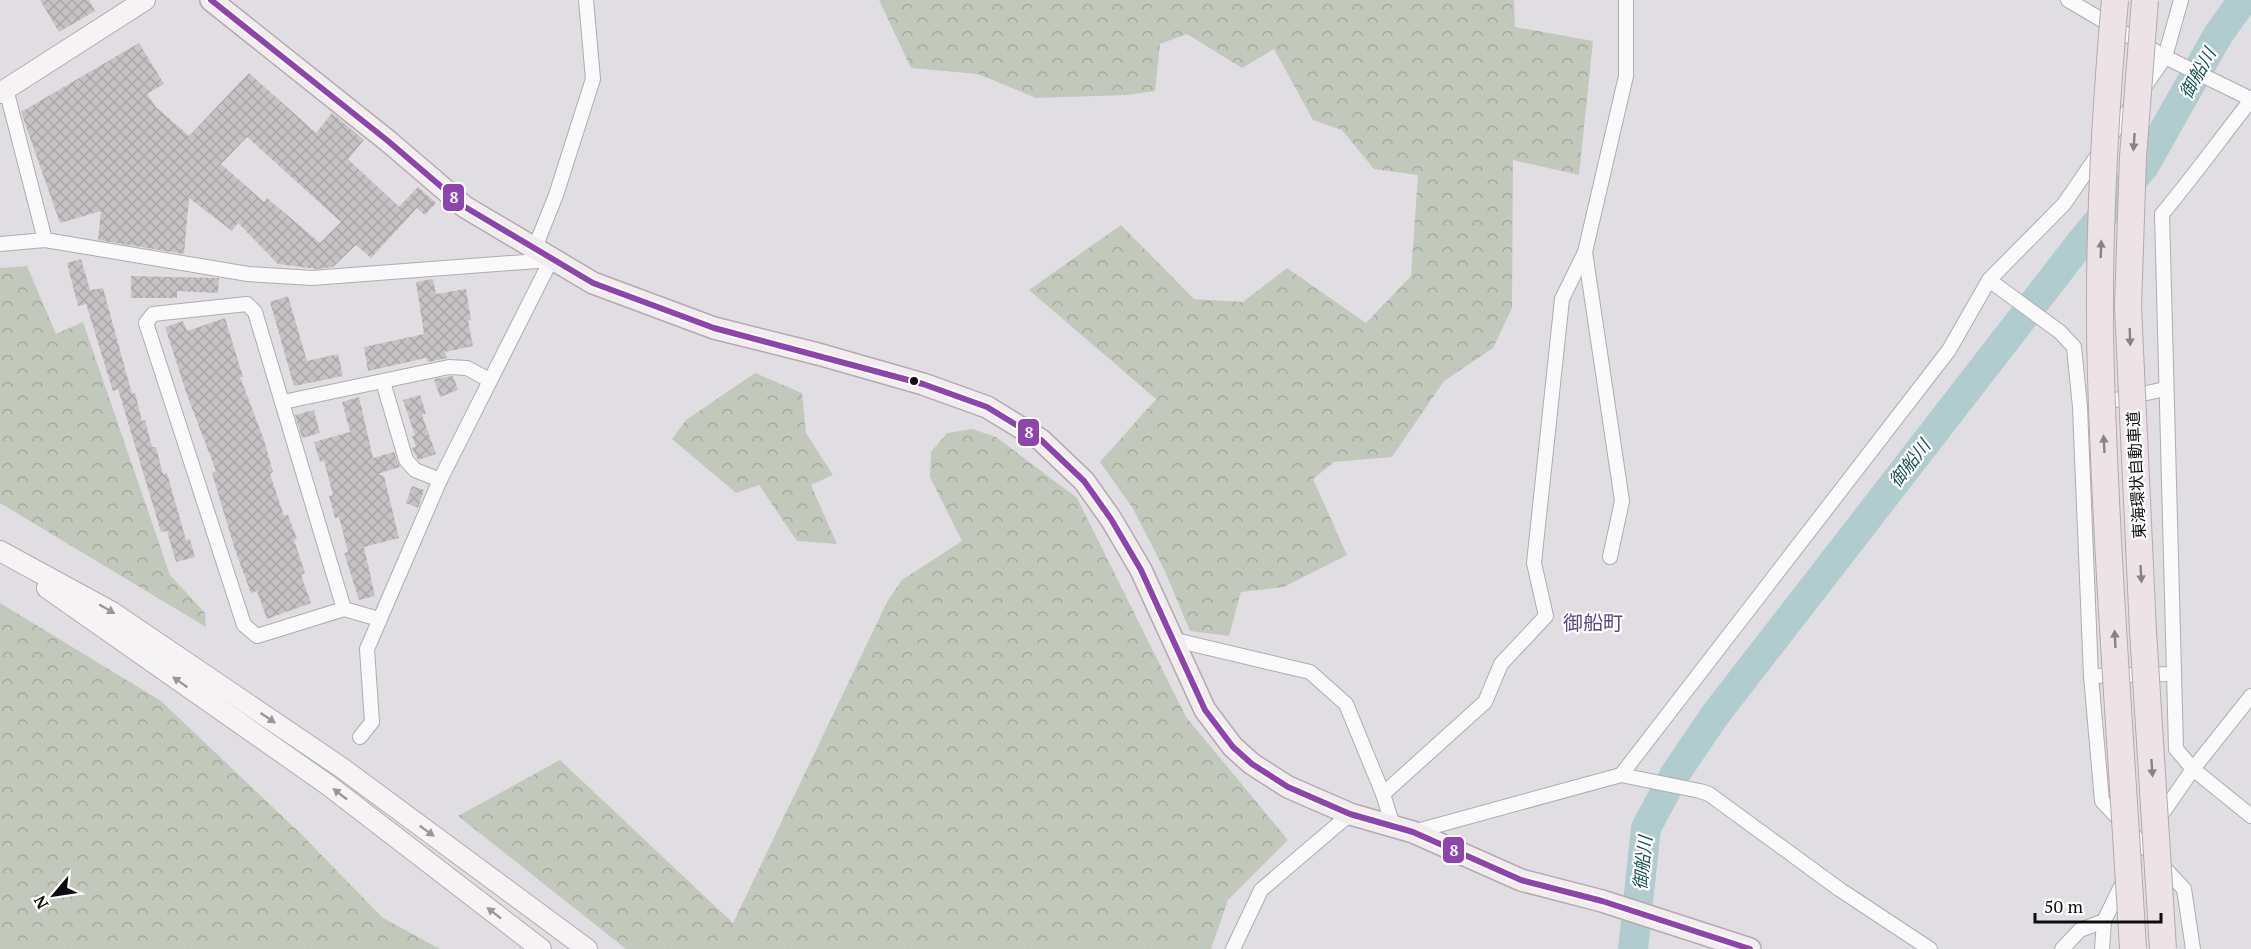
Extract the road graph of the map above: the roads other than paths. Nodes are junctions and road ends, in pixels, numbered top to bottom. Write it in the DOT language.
graph roads {
  1 [pos="145,0"];
  2 [pos="211,0"];
  3 [pos="586,0"];
  4 [pos="1626,0"];
  5 [pos="2068,0"];
  6 [pos="2115,0"];
  7 [pos="2145,0"];
  8 [pos="2181,0"];
  9 [pos="2089,6"];
  10 [pos="2169,58"];
  11 [pos="3,91"];
  12 [pos="2251,100"];
  13 [pos="45,240"];
  14 [pos="0,244"];
  15 [pos="1585,252"];
  16 [pos="543,255"];
  17 [pos="1994,284"];
  18 [pos="489,380"];
  19 [pos="383,382"];
  20 [pos="2165,389"];
  21 [pos="283,402"];
  22 [pos="2080,407"];
  23 [pos="440,480"];
  24 [pos="0,552"];
  25 [pos="1610,556"];
  26 [pos="344,609"];
  27 [pos="379,620"];
  28 [pos="1171,639"];
  29 [pos="2173,674"];
  30 [pos="2091,676"];
  31 [pos="2251,696"];
  32 [pos="360,737"];
  33 [pos="2193,769"];
  34 [pos="1621,776"];
  35 [pos="1383,794"];
  36 [pos="1350,814"];
  37 [pos="2251,816"];
  38 [pos="1393,826"];
  39 [pos="1413,832"];
  40 [pos="2142,843"];
  41 [pos="2104,921"];
  42 [pos="541,949"];
  43 [pos="587,949"];
  44 [pos="1233,949"];
  45 [pos="1750,949"];
  46 [pos="1930,949"];
  47 [pos="2062,949"];
  48 [pos="2102,949"];
  49 [pos="2133,949"];
  50 [pos="2163,949"];
  51 [pos="2193,949"];
  1 -- 11 [label="street"];
  2 -- 16 [label="main road"];
  3 -- 16 [label="street"];
  4 -- 15 [label="street"];
  5 -- 9 [label="street"];
  49 -- 6 [label="highway, 東海環状自動車道, one-way, bridge"];
  7 -- 50 [label="highway, 東海環状自動車道, one-way, bridge"];
  8 -- 10 [label="street"];
  9 -- 10 [label="street"];
  10 -- 12 [label="street"];
  10 -- 17 [label="street"];
  11 -- 13 [label="street"];
  12 -- 20 [label="street"];
  13 -- 14 [label="street"];
  13 -- 16 [label="street"];
  15 -- 25 [label="street"];
  15 -- 35 [label="street"];
  16 -- 18 [label="street"];
  16 -- 28 [label="main road"];
  17 -- 22 [label="street"];
  17 -- 34 [label="street"];
  18 -- 19 [label="street"];
  18 -- 23 [label="street"];
  19 -- 21 [label="street"];
  19 -- 23 [label="street"];
  20 -- 22 [label="street"];
  20 -- 29 [label="street"];
  21 -- 26 [label="street"];
  21 -- 26 [label="street"];
  22 -- 30 [label="street"];
  23 -- 27 [label="street"];
  42 -- 24 [label="street, one-way"];
  24 -- 43 [label="street, one-way"];
  26 -- 27 [label="street"];
  27 -- 32 [label="street"];
  28 -- 35 [label="street"];
  28 -- 36 [label="main road"];
  29 -- 30 [label="street"];
  29 -- 33 [label="street"];
  30 -- 40 [label="street"];
  31 -- 33 [label="street"];
  33 -- 37 [label="street"];
  33 -- 40 [label="street"];
  34 -- 39 [label="street"];
  34 -- 46 [label="street"];
  35 -- 38 [label="street"];
  36 -- 38 [label="main road"];
  36 -- 44 [label="street"];
  38 -- 39 [label="main road"];
  39 -- 45 [label="main road"];
  40 -- 41 [label="street"];
  40 -- 51 [label="street"];
  41 -- 47 [label="street"];
  41 -- 48 [label="street"];
}
